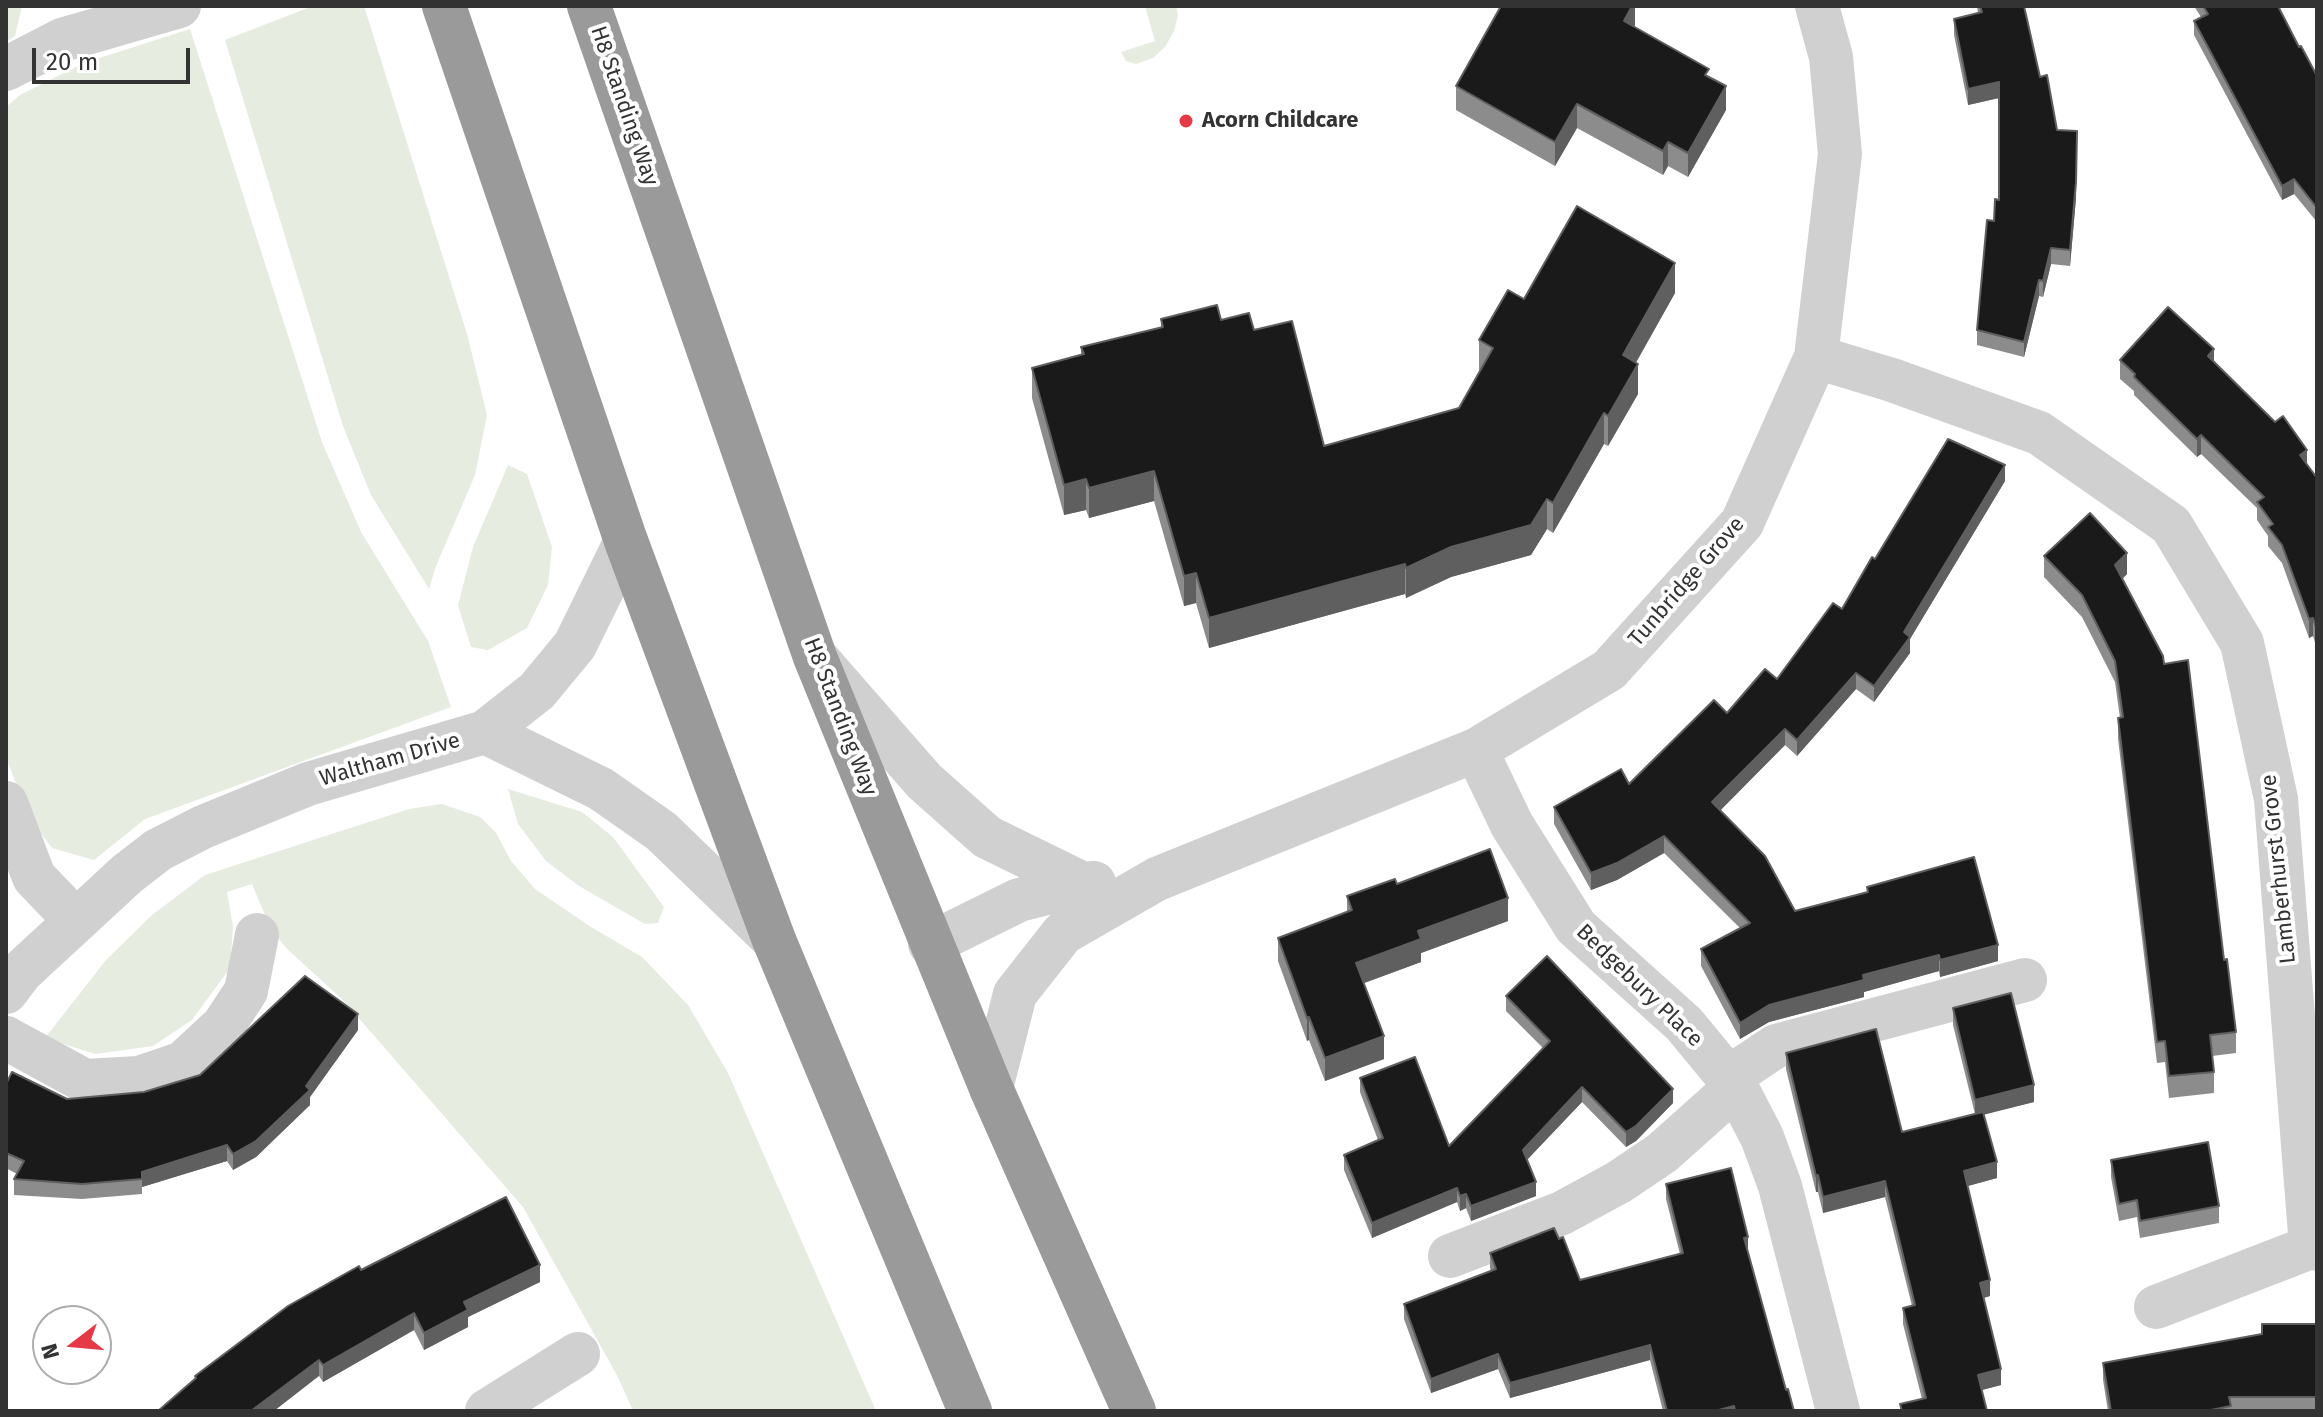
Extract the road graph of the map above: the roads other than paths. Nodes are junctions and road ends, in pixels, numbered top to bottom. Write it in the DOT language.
graph roads {
  1 [pos="179,6"];
  2 [pos="444,6"];
  3 [pos="589,6"];
  4 [pos="1817,6"];
  5 [pos="6,69"];
  6 [pos="1816,357"];
  7 [pos="626,541"];
  8 [pos="815,657"];
  9 [pos="485,732"];
  10 [pos="1476,750"];
  11 [pos="6,803"];
  12 [pos="1157,879"];
  13 [pos="1083,884"];
  14 [pos="76,921"];
  15 [pos="257,935"];
  16 [pos="774,940"];
  17 [pos="930,944"];
  18 [pos="2025,980"];
  19 [pos="6,992"];
  20 [pos="6,1038"];
  21 [pos="1732,1082"];
  22 [pos="991,1088"];
  23 [pos="2314,1248"];
  24 [pos="1450,1256"];
  25 [pos="2156,1307"];
  26 [pos="578,1354"];
  27 [pos="487,1411"];
  28 [pos="970,1411"];
  29 [pos="1134,1411"];
  30 [pos="1838,1411"];
  1 -- 5 [label="street"];
  2 -- 7 [label="highway"];
  3 -- 8 [label="highway, H8 Standing Way"];
  4 -- 6 [label="street, Tunbridge Grove"];
  6 -- 10 [label="street, Tunbridge Grove"];
  6 -- 23 [label="street, Lamberhurst Grove"];
  7 -- 9 [label="street"];
  7 -- 16 [label="highway"];
  8 -- 13 [label="street"];
  8 -- 17 [label="highway, H8 Standing Way"];
  9 -- 14 [label="street, Waltham Drive"];
  9 -- 16 [label="street, Waltham Drive"];
  10 -- 12 [label="street, Tunbridge Grove"];
  10 -- 21 [label="street, Bedgebury Place"];
  11 -- 14 [label="street"];
  12 -- 13 [label="street, Tunbridge Grove"];
  12 -- 22 [label="street, Tunbridge Grove"];
  13 -- 17 [label="street, Tunbridge Grove"];
  14 -- 19 [label="street, Waltham Drive"];
  15 -- 20 [label="street"];
  16 -- 28 [label="highway"];
  17 -- 22 [label="highway, H8 Standing Way"];
  18 -- 21 [label="street"];
  21 -- 24 [label="street"];
  21 -- 30 [label="street, Bedgebury Place"];
  22 -- 29 [label="highway, H8 Standing Way"];
  23 -- 25 [label="street, Lamberhurst Grove"];
  26 -- 27 [label="street"];
}
